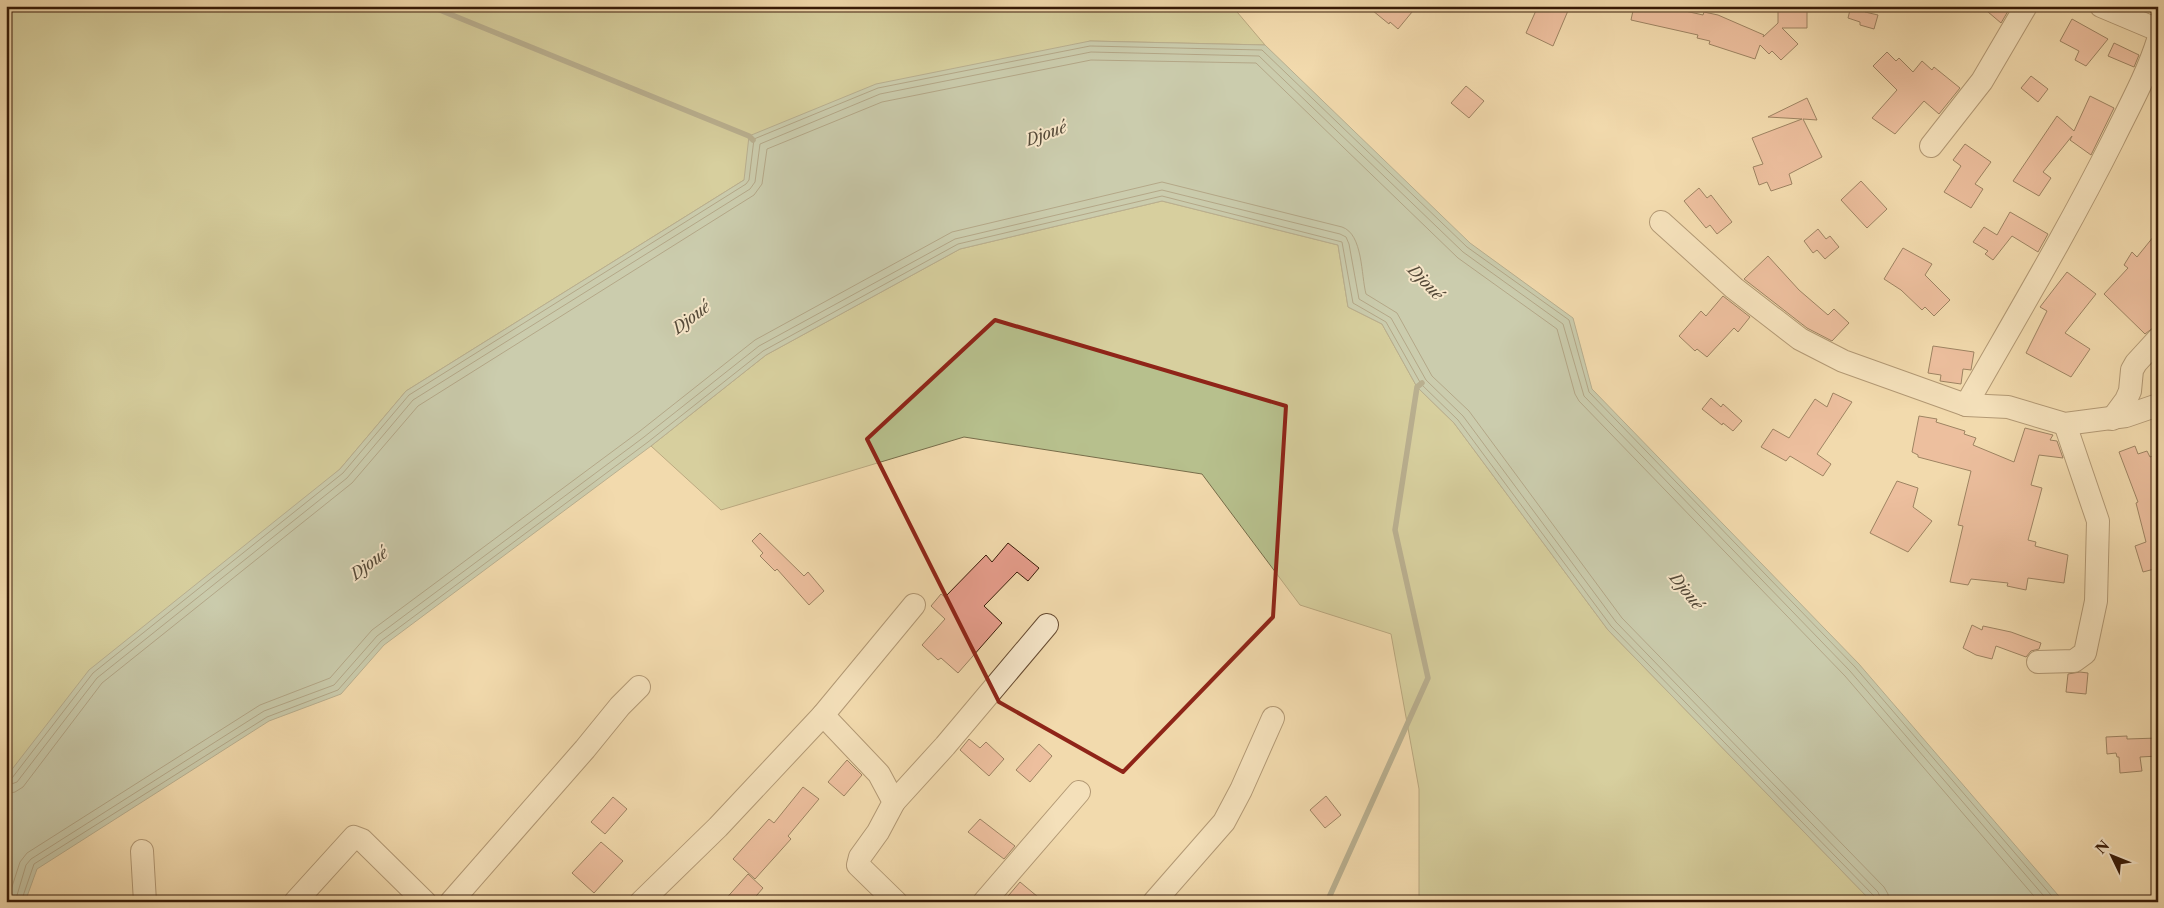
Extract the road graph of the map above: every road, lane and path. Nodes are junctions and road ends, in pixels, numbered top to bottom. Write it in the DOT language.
graph roads {
  1 [pos="2026,6"];
  2 [pos="2101,6"];
  3 [pos="2158,30"];
  4 [pos="2156,54"];
  5 [pos="1931,146"];
  6 [pos="1661,222"];
  7 [pos="2158,339"];
  8 [pos="1966,405"];
  9 [pos="2158,405"];
  10 [pos="2112,418"];
  11 [pos="2065,424"];
  12 [pos="914,605"];
  13 [pos="1047,625"];
  14 [pos="2038,662"];
  15 [pos="639,688"];
  16 [pos="823,715"];
  17 [pos="1273,718"];
  18 [pos="1079,792"];
  19 [pos="894,802"];
  20 [pos="142,851"];
  21 [pos="145,902"];
  22 [pos="295,902"];
  23 [pos="425,902"];
  24 [pos="450,902"];
  25 [pos="641,902"];
  26 [pos="896,902"];
  27 [pos="984,902"];
  28 [pos="1154,902"];
  1 -- 5 [label="street"];
  2 -- 3 [label="street"];
  4 -- 8 [label="street"];
  6 -- 8 [label="street"];
  7 -- 10 [label="street"];
  8 -- 11 [label="street"];
  9 -- 10 [label="street"];
  10 -- 11 [label="street"];
  11 -- 14 [label="street"];
  12 -- 16 [label="street"];
  13 -- 19 [label="street"];
  15 -- 24 [label="street"];
  16 -- 19 [label="street"];
  16 -- 25 [label="street"];
  17 -- 28 [label="street"];
  18 -- 27 [label="street"];
  19 -- 26 [label="street"];
  20 -- 21 [label="street"];
  22 -- 23 [label="street"];
}
